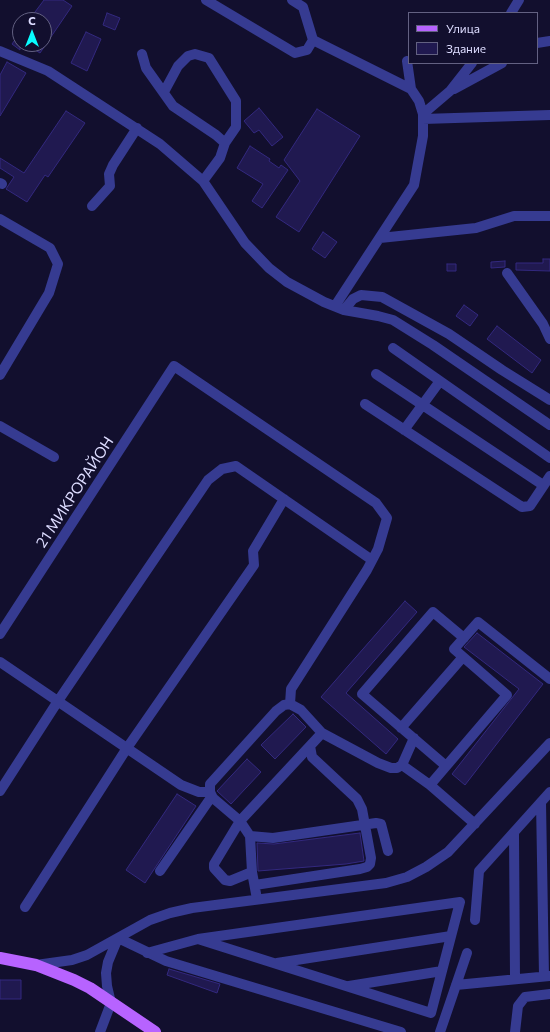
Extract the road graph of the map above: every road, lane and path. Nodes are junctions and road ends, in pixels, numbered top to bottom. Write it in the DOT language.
graph roads {
  1 [pos="206,0"];
  2 [pos="292,0"];
  3 [pos="518,0"];
  4 [pos="512,12"];
  5 [pos="314,40"];
  6 [pos="550,40"];
  7 [pos="538,43"];
  8 [pos="0,51"];
  9 [pos="142,54"];
  10 [pos="407,61"];
  11 [pos="471,64"];
  12 [pos="500,64"];
  13 [pos="411,89"];
  14 [pos="450,91"];
  15 [pos="164,92"];
  16 [pos="550,115"];
  17 [pos="423,116"];
  18 [pos="137,128"];
  19 [pos="225,143"];
  20 [pos="203,181"];
  21 [pos="92,206"];
  22 [pos="550,216"];
  23 [pos="0,219"];
  24 [pos="380,238"];
  25 [pos="507,273"];
  26 [pos="340,308"];
  27 [pos="429,323"];
  28 [pos="419,336"];
  29 [pos="550,339"];
  30 [pos="392,348"];
  31 [pos="376,374"];
  32 [pos="0,375"];
  33 [pos="440,381"];
  34 [pos="550,400"];
  35 [pos="366,404"];
  36 [pos="422,405"];
  37 [pos="550,425"];
  38 [pos="0,426"];
  39 [pos="404,430"];
  40 [pos="54,457"];
  41 [pos="550,458"];
  42 [pos="550,476"];
  43 [pos="543,485"];
  44 [pos="284,499"];
  45 [pos="372,560"];
  46 [pos="0,634"];
  47 [pos="464,638"];
  48 [pos="463,657"];
  49 [pos="0,662"];
  50 [pos="550,679"];
  51 [pos="58,701"];
  52 [pos="290,704"];
  53 [pos="402,728"];
  54 [pos="322,733"];
  55 [pos="414,738"];
  56 [pos="550,744"];
  57 [pos="310,746"];
  58 [pos="127,748"];
  59 [pos="402,765"];
  60 [pos="446,766"];
  61 [pos="430,785"];
  62 [pos="0,791"];
  63 [pos="550,792"];
  64 [pos="211,794"];
  65 [pos="541,802"];
  66 [pos="240,821"];
  67 [pos="475,824"];
  68 [pos="364,825"];
  69 [pos="514,833"];
  70 [pos="250,836"];
  71 [pos="388,851"];
  72 [pos="160,871"];
  73 [pos="252,872"];
  74 [pos="255,885"];
  75 [pos="258,899"];
  76 [pos="25,907"];
  77 [pos="475,920"];
  78 [pos="451,936"];
  79 [pos="118,938"];
  80 [pos="198,939"];
  81 [pos="147,953"];
  82 [pos="467,953"];
  83 [pos="0,958"];
  84 [pos="275,963"];
  85 [pos="36,965"];
  86 [pos="442,971"];
  87 [pos="547,976"];
  88 [pos="515,979"];
  89 [pos="456,985"];
  90 [pos="347,986"];
  91 [pos="550,994"];
  92 [pos="111,1003"];
  93 [pos="100,1032"];
  94 [pos="155,1032"];
  95 [pos="401,1032"];
  96 [pos="440,1032"];
  97 [pos="515,1032"];
  1 -- 5 [label="street"];
  2 -- 5 [label="street"];
  3 -- 4 [label="street"];
  5 -- 13 [label="street"];
  6 -- 7 [label="street"];
  8 -- 18 [label="street"];
  9 -- 15 [label="street"];
  10 -- 13 [label="street"];
  11 -- 14 [label="street"];
  12 -- 14 [label="street"];
  13 -- 17 [label="street"];
  14 -- 17 [label="street"];
  15 -- 19 [label="street"];
  15 -- 19 [label="street"];
  16 -- 17 [label="street"];
  17 -- 24 [label="street"];
  18 -- 20 [label="street"];
  18 -- 21 [label="street"];
  19 -- 20 [label="street"];
  20 -- 26 [label="street"];
  22 -- 24 [label="street"];
  23 -- 32 [label="street"];
  24 -- 26 [label="street"];
  25 -- 29 [label="street"];
  26 -- 27 [label="street"];
  26 -- 28 [label="street"];
  27 -- 28 [label="street"];
  27 -- 34 [label="street"];
  28 -- 37 [label="street"];
  30 -- 33 [label="street"];
  31 -- 36 [label="street"];
  33 -- 36 [label="street"];
  33 -- 41 [label="street"];
  35 -- 39 [label="street"];
  36 -- 39 [label="street"];
  36 -- 43 [label="street"];
  38 -- 40 [label="street"];
  39 -- 43 [label="street"];
  42 -- 43 [label="street"];
  44 -- 45 [label="street"];
  44 -- 51 [label="street"];
  44 -- 58 [label="street"];
  45 -- 46 [label="street, 21 МИКРОРАЙОН"];
  45 -- 52 [label="street"];
  47 -- 48 [label="street"];
  47 -- 50 [label="street"];
  47 -- 53 [label="street"];
  48 -- 53 [label="street"];
  48 -- 60 [label="street"];
  49 -- 51 [label="street"];
  51 -- 58 [label="street"];
  51 -- 62 [label="street"];
  52 -- 54 [label="street"];
  52 -- 64 [label="street"];
  53 -- 55 [label="street"];
  54 -- 57 [label="street"];
  54 -- 59 [label="street"];
  55 -- 59 [label="street"];
  55 -- 60 [label="street"];
  56 -- 67 [label="street"];
  57 -- 66 [label="street"];
  57 -- 68 [label="street"];
  58 -- 64 [label="street"];
  58 -- 76 [label="street"];
  59 -- 61 [label="street"];
  60 -- 61 [label="street"];
  61 -- 67 [label="street"];
  63 -- 65 [label="street"];
  64 -- 66 [label="street"];
  64 -- 72 [label="street"];
  65 -- 69 [label="street"];
  65 -- 87 [label="street"];
  66 -- 70 [label="street"];
  66 -- 73 [label="street"];
  67 -- 75 [label="street"];
  68 -- 70 [label="street"];
  68 -- 71 [label="street"];
  68 -- 74 [label="street"];
  69 -- 77 [label="street"];
  69 -- 88 [label="street"];
  70 -- 73 [label="street"];
  73 -- 74 [label="street"];
  74 -- 75 [label="street"];
  75 -- 79 [label="street"];
  78 -- 80 [label="street"];
  78 -- 84 [label="street"];
  78 -- 86 [label="street"];
  79 -- 81 [label="street"];
  79 -- 85 [label="street"];
  79 -- 92 [label="street"];
  80 -- 81 [label="street"];
  80 -- 84 [label="street"];
  81 -- 95 [label="street"];
  82 -- 89 [label="street"];
  83 -- 85 [label="main road"];
  84 -- 90 [label="street"];
  85 -- 92 [label="main road"];
  86 -- 90 [label="street"];
  86 -- 90 [label="street"];
  87 -- 88 [label="street"];
  88 -- 89 [label="street"];
  89 -- 96 [label="street"];
  91 -- 97 [label="street"];
  92 -- 93 [label="street"];
  92 -- 94 [label="main road"];
}
